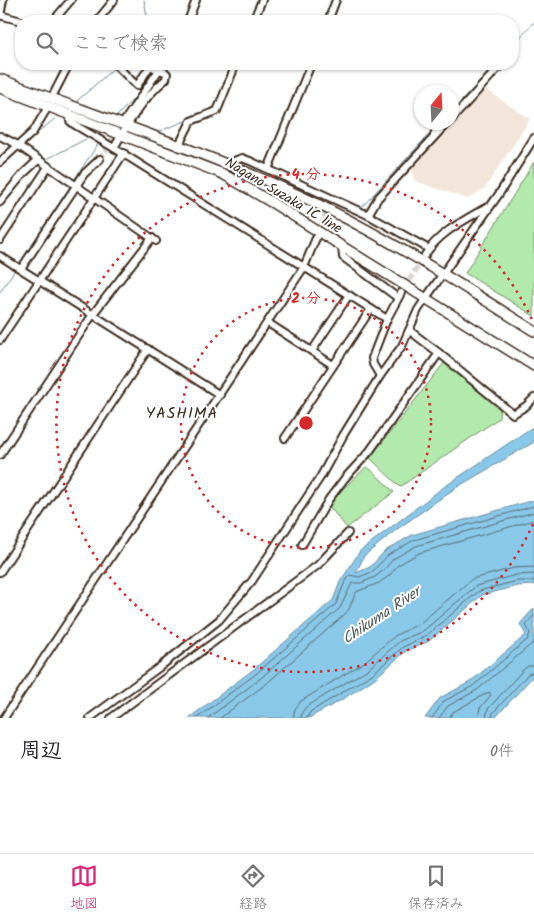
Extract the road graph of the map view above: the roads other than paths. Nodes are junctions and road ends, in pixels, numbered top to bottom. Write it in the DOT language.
graph roads {
  1 [pos="3,0"];
  2 [pos="71,0"];
  3 [pos="114,0"];
  4 [pos="196,0"];
  5 [pos="262,0"];
  6 [pos="336,0"];
  7 [pos="58,15"];
  8 [pos="102,15"];
  9 [pos="190,15"];
  10 [pos="256,15"];
  11 [pos="330,15"];
  12 [pos="0,16"];
  13 [pos="15,20"];
  14 [pos="66,70"];
  15 [pos="121,70"];
  16 [pos="147,70"];
  17 [pos="156,70"];
  18 [pos="162,70"];
  19 [pos="234,70"];
  20 [pos="309,70"];
  21 [pos="496,70"];
  22 [pos="0,79"];
  23 [pos="0,88"];
  24 [pos="50,103"];
  25 [pos="459,111"];
  26 [pos="69,115"];
  27 [pos="124,127"];
  28 [pos="435,130"];
  29 [pos="440,130"];
  30 [pos="0,136"];
  31 [pos="534,138"];
  32 [pos="432,139"];
  33 [pos="18,146"];
  34 [pos="178,147"];
  35 [pos="114,148"];
  36 [pos="124,153"];
  37 [pos="100,159"];
  38 [pos="38,160"];
  39 [pos="0,162"];
  40 [pos="48,167"];
  41 [pos="232,167"];
  42 [pos="268,169"];
  43 [pos="73,184"];
  44 [pos="95,198"];
  45 [pos="0,202"];
  46 [pos="490,206"];
  47 [pos="368,216"];
  48 [pos="316,238"];
  49 [pos="0,240"];
  50 [pos="342,246"];
  51 [pos="0,256"];
  52 [pos="304,267"];
  53 [pos="21,270"];
  54 [pos="445,275"];
  55 [pos="40,281"];
  56 [pos="349,295"];
  57 [pos="428,300"];
  58 [pos="370,309"];
  59 [pos="93,314"];
  60 [pos="388,319"];
  61 [pos="268,322"];
  62 [pos="534,330"];
  63 [pos="410,331"];
  64 [pos="0,340"];
  65 [pos="148,350"];
  66 [pos="312,351"];
  67 [pos="439,353"];
  68 [pos="333,365"];
  69 [pos="534,366"];
  70 [pos="380,376"];
  71 [pos="220,395"];
  72 [pos="534,398"];
  73 [pos="284,438"];
  74 [pos="0,455"];
  75 [pos="348,533"];
  76 [pos="302,545"];
  77 [pos="0,572"];
  78 [pos="4,718"];
  79 [pos="90,718"];
  80 [pos="111,718"];
  1 -- 12 [label="street"];
  2 -- 7 [label="street"];
  3 -- 8 [label="street"];
  4 -- 9 [label="street"];
  5 -- 10 [label="street"];
  6 -- 11 [label="street"];
  12 -- 13 [label="street"];
  14 -- 24 [label="street"];
  15 -- 16 [label="street"];
  17 -- 27 [label="street"];
  18 -- 27 [label="street"];
  19 -- 34 [label="street"];
  20 -- 42 [label="street"];
  21 -- 25 [label="street"];
  22 -- 24 [label="main road, Nagano Suzaka IC line"];
  23 -- 24 [label="main road, Nagano Suzaka IC line"];
  24 -- 26 [label="main road, Nagano Suzaka IC line"];
  24 -- 27 [label="main road, Nagano Suzaka IC line"];
  24 -- 33 [label="street"];
  26 -- 27 [label="main road, Nagano Suzaka IC line"];
  26 -- 35 [label="street"];
  27 -- 34 [label="main road, Nagano Suzaka IC line"];
  27 -- 35 [label="street"];
  27 -- 50 [label="main road, Nagano Suzaka IC line"];
  28 -- 32 [label="street"];
  29 -- 32 [label="street"];
  30 -- 33 [label="street"];
  31 -- 46 [label="street"];
  32 -- 47 [label="street"];
  33 -- 38 [label="street"];
  33 -- 39 [label="street"];
  34 -- 41 [label="main road, Nagano Suzaka IC line"];
  35 -- 36 [label="street"];
  36 -- 44 [label="street"];
  36 -- 52 [label="street"];
  37 -- 43 [label="street"];
  38 -- 40 [label="street"];
  38 -- 45 [label="street"];
  40 -- 43 [label="street"];
  40 -- 49 [label="street"];
  41 -- 42 [label="street"];
  41 -- 54 [label="main road, Nagano Suzaka IC line"];
  42 -- 47 [label="street"];
  43 -- 44 [label="street"];
  43 -- 53 [label="street"];
  44 -- 55 [label="street"];
  44 -- 59 [label="street"];
  46 -- 47 [label="street"];
  46 -- 54 [label="street"];
  48 -- 52 [label="street"];
  50 -- 57 [label="main road, Nagano Suzaka IC line"];
  50 -- 60 [label="street"];
  51 -- 53 [label="street"];
  52 -- 56 [label="street"];
  52 -- 61 [label="street"];
  53 -- 55 [label="street"];
  54 -- 57 [label="street"];
  54 -- 62 [label="main road, Nagano Suzaka IC line"];
  55 -- 59 [label="street"];
  55 -- 64 [label="street"];
  56 -- 58 [label="street"];
  56 -- 66 [label="street"];
  57 -- 63 [label="street"];
  57 -- 69 [label="main road, Nagano Suzaka IC line"];
  58 -- 60 [label="street"];
  58 -- 68 [label="street"];
  59 -- 65 [label="street"];
  59 -- 74 [label="street"];
  60 -- 70 [label="street"];
  61 -- 66 [label="street"];
  61 -- 71 [label="street"];
  63 -- 67 [label="street"];
  63 -- 70 [label="street"];
  65 -- 71 [label="street"];
  65 -- 77 [label="street"];
  66 -- 68 [label="street"];
  67 -- 72 [label="street"];
  67 -- 76 [label="street"];
  68 -- 73 [label="street"];
  70 -- 79 [label="street"];
  71 -- 78 [label="street"];
  75 -- 80 [label="street"];
}
